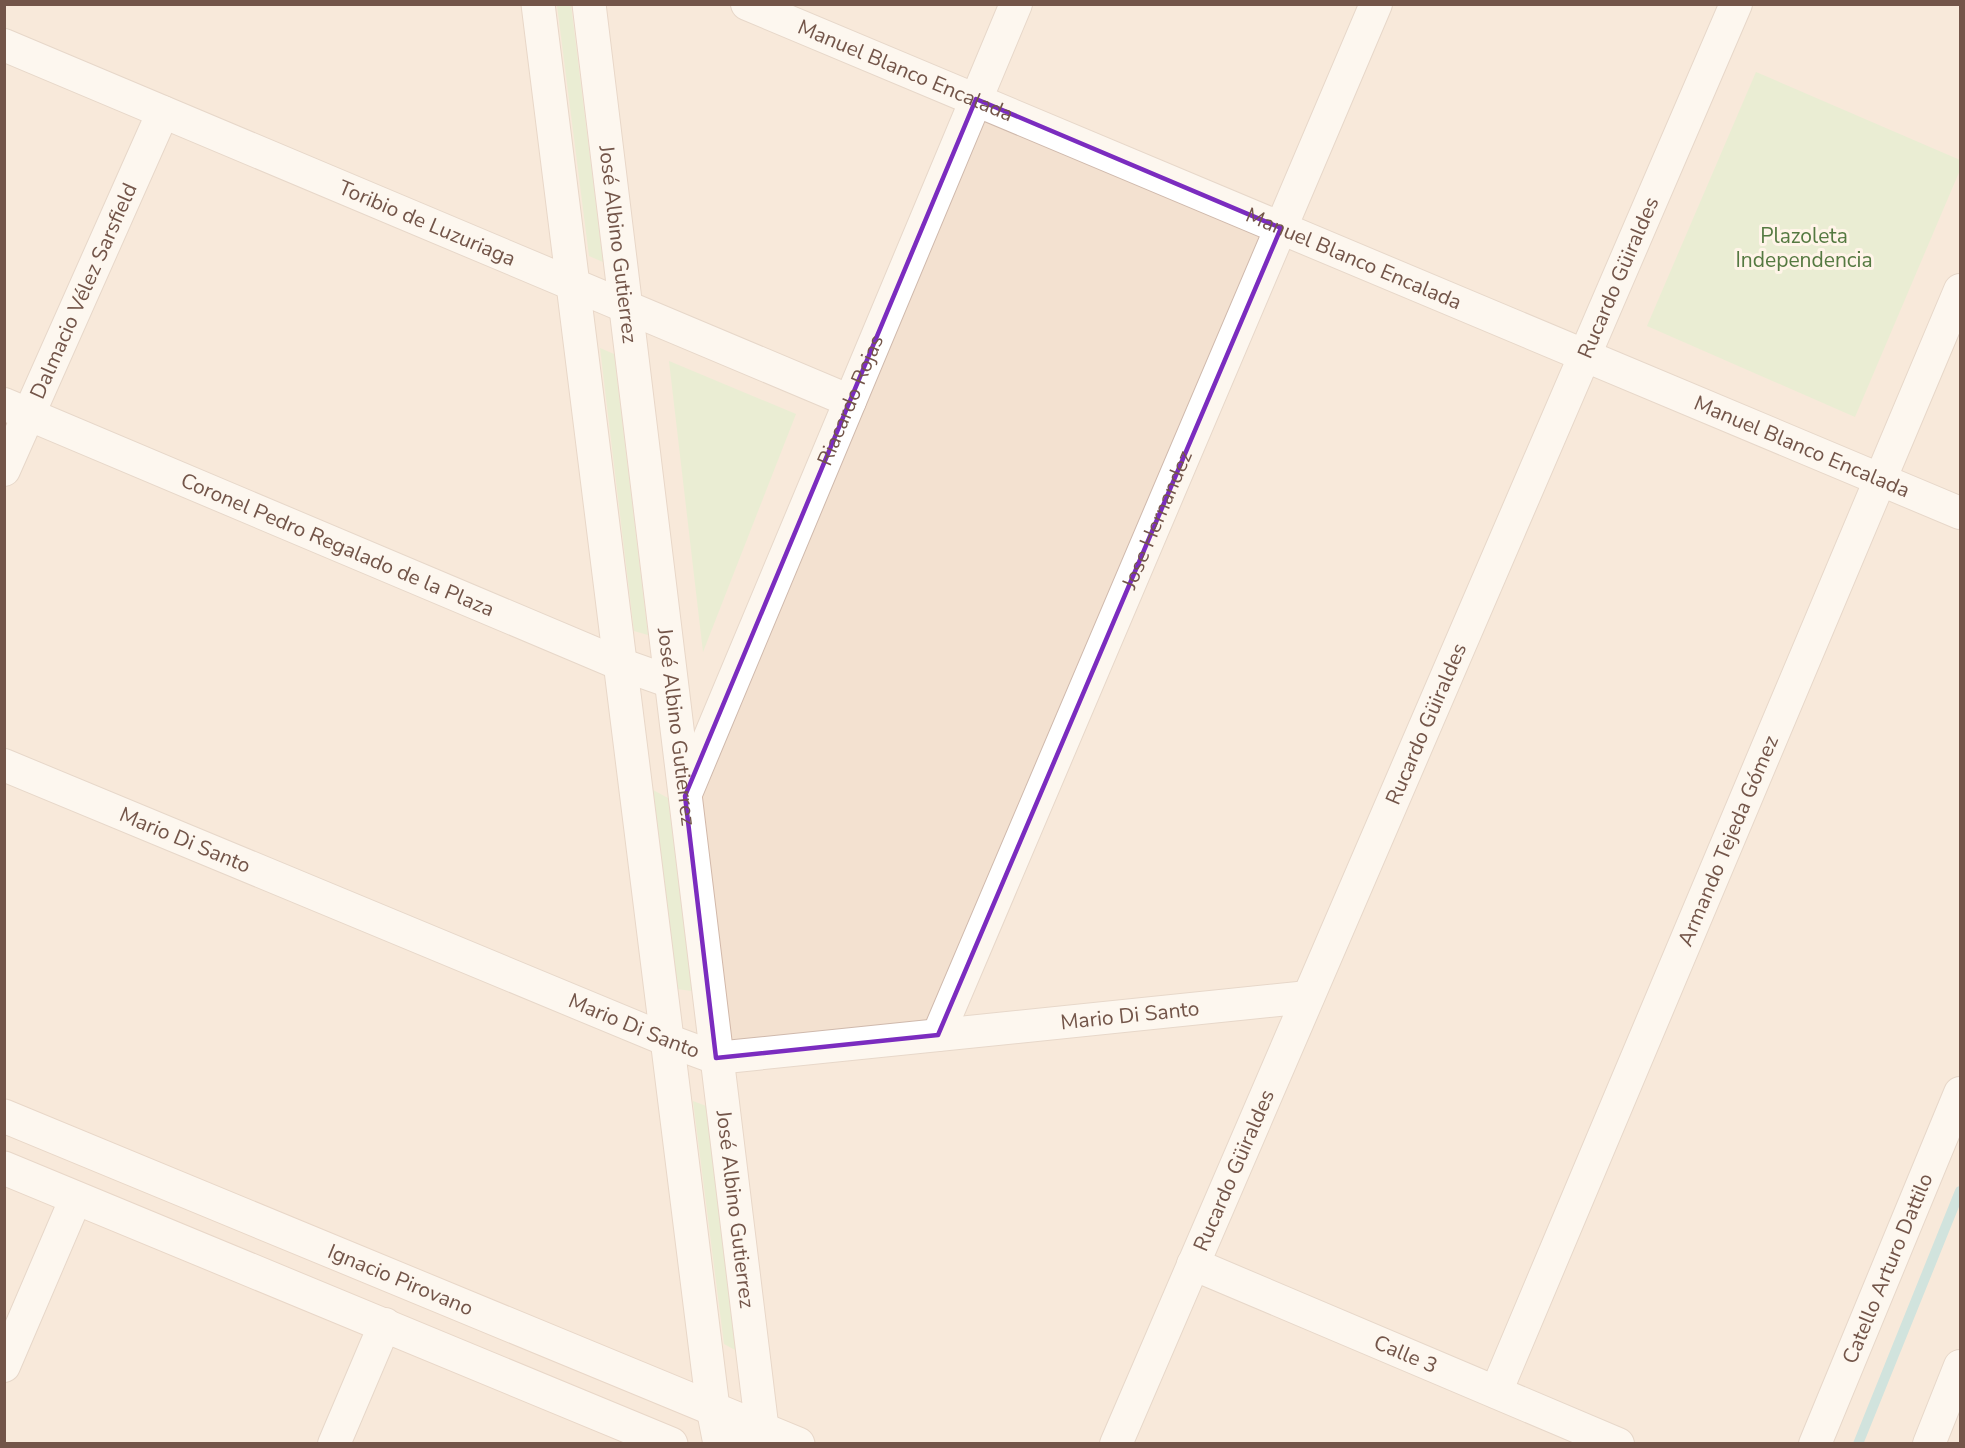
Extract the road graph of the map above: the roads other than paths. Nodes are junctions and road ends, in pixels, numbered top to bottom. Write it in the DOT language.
graph roads {
  1 [pos="538,4"];
  2 [pos="589,4"];
  3 [pos="747,4"];
  4 [pos="1016,4"];
  5 [pos="1376,4"];
  6 [pos="1736,4"];
  7 [pos="4,45"];
  8 [pos="976,99"];
  9 [pos="163,112"];
  10 [pos="1281,228"];
  11 [pos="574,285"];
  12 [pos="1960,290"];
  13 [pos="626,306"];
  14 [pos="1586,354"];
  15 [pos="850,401"];
  16 [pos="16,409"];
  17 [pos="4,470"];
  18 [pos="1881,479"];
  19 [pos="1960,513"];
  20 [pos="620,664"];
  21 [pos="671,682"];
  22 [pos="4,765"];
  23 [pos="685,796"];
  24 [pos="1308,998"];
  25 [pos="938,1035"];
  26 [pos="667,1040"];
  27 [pos="716,1058"];
  28 [pos="1960,1092"];
  29 [pos="4,1116"];
  30 [pos="4,1168"];
  31 [pos="76,1198"];
  32 [pos="1193,1264"];
  33 [pos="385,1324"];
  34 [pos="4,1366"];
  35 [pos="1960,1366"];
  36 [pos="1496,1392"];
  37 [pos="713,1408"];
  38 [pos="755,1436"];
  39 [pos="334,1443"];
  40 [pos="671,1443"];
  41 [pos="720,1443"];
  42 [pos="798,1443"];
  43 [pos="1116,1443"];
  44 [pos="1618,1443"];
  45 [pos="1815,1443"];
  46 [pos="1929,1443"];
  1 -- 11 [label="street"];
  2 -- 13 [label="street, José Albino Gutierrez"];
  3 -- 8 [label="street, Manuel Blanco Encalada"];
  4 -- 8 [label="street, Riacardo Rojas"];
  5 -- 10 [label="street, Jose Hernandez"];
  6 -- 14 [label="street, Rucardo Güiraldes"];
  7 -- 9 [label="street, Toribio de Luzuriaga"];
  8 -- 10 [label="street, Manuel Blanco Encalada"];
  8 -- 15 [label="street, Riacardo Rojas"];
  9 -- 11 [label="street, Toribio de Luzuriaga"];
  9 -- 16 [label="street, Dalmacio Vélez Sarsfield"];
  10 -- 14 [label="street, Manuel Blanco Encalada"];
  10 -- 25 [label="street, Jose Hernandez"];
  11 -- 13 [label="street, Toribio de Luzuriaga"];
  11 -- 20 [label="street"];
  12 -- 18 [label="street, Armando Tejeda Gómez"];
  13 -- 15 [label="street, Toribio de Luzuriaga"];
  13 -- 21 [label="street, José Albino Gutierrez"];
  14 -- 18 [label="street, Manuel Blanco Encalada"];
  14 -- 24 [label="street, Rucardo Güiraldes"];
  15 -- 23 [label="street, Riacardo Rojas"];
  16 -- 17 [label="street, Dalmacio Vélez Sarsfield"];
  16 -- 20 [label="street, Coronel Pedro Regalado de la Plaza"];
  18 -- 19 [label="street, Manuel Blanco Encalada"];
  18 -- 36 [label="street, Armando Tejeda Gómez"];
  20 -- 21 [label="street, Coronel Pedro Regalado de la Plaza"];
  20 -- 26 [label="street"];
  21 -- 23 [label="street, José Albino Gutierrez"];
  22 -- 26 [label="street, Mario Di Santo"];
  23 -- 27 [label="street, José Albino Gutierrez"];
  24 -- 25 [label="street, Mario Di Santo"];
  24 -- 32 [label="street, Rucardo Güiraldes"];
  25 -- 27 [label="street, Mario Di Santo"];
  26 -- 27 [label="street, Mario Di Santo"];
  26 -- 37 [label="street"];
  27 -- 38 [label="street, José Albino Gutierrez"];
  28 -- 45 [label="street, Catello Arturo Dattilo"];
  29 -- 37 [label="street, Ignacio Pirovano"];
  30 -- 31 [label="street"];
  31 -- 33 [label="street"];
  31 -- 34 [label="street"];
  32 -- 36 [label="street, Calle 3"];
  32 -- 43 [label="street, Rucardo Güiraldes"];
  33 -- 39 [label="street"];
  33 -- 40 [label="street"];
  35 -- 46 [label="street"];
  36 -- 44 [label="street, Calle 3"];
  37 -- 38 [label="street, Ignacio Pirovano"];
  37 -- 41 [label="street"];
  38 -- 42 [label="street, Ignacio Pirovano"];
}
